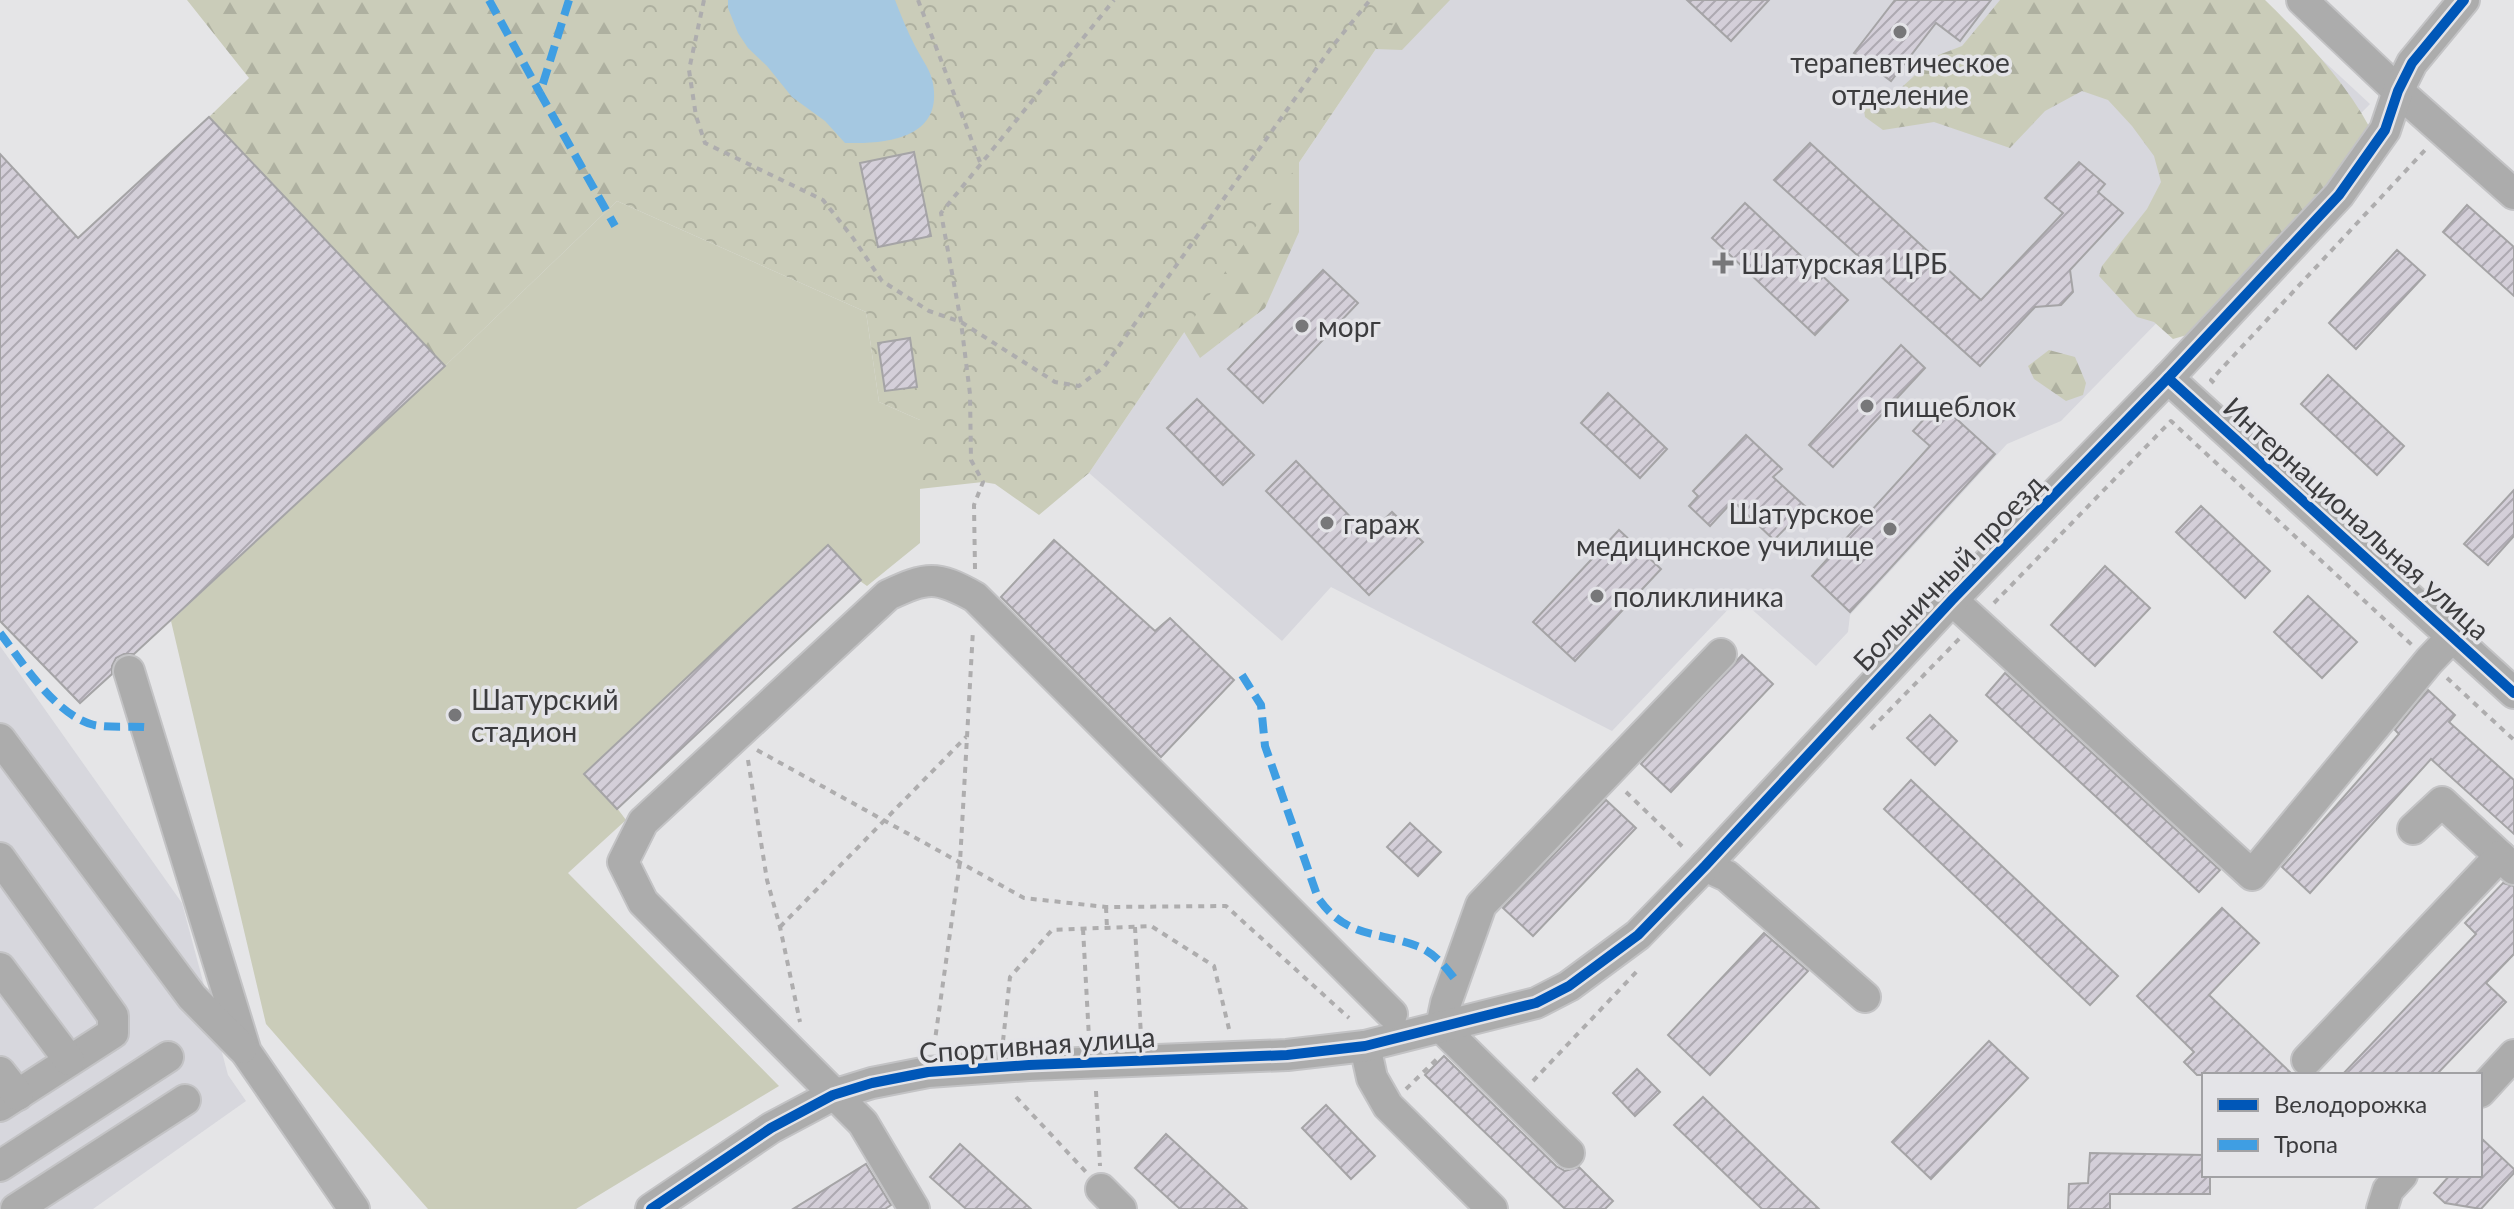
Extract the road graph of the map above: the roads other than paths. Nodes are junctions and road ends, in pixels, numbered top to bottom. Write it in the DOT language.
graph roads {
  1 [pos="2302,0"];
  2 [pos="2464,0"];
  3 [pos="2398,91"];
  4 [pos="2514,194"];
  5 [pos="2168,378"];
  6 [pos="1952,600"];
  7 [pos="2452,637"];
  8 [pos="1721,654"];
  9 [pos="129,671"];
  10 [pos="2514,693"];
  11 [pos="0,739"];
  12 [pos="2413,829"];
  13 [pos="0,858"];
  14 [pos="2507,863"];
  15 [pos="1705,866"];
  16 [pos="0,968"];
  17 [pos="1865,997"];
  18 [pos="1392,1014"];
  19 [pos="1448,1034"];
  20 [pos="1365,1046"];
  21 [pos="246,1052"];
  22 [pos="2514,1055"];
  23 [pos="168,1057"];
  24 [pos="69,1060"];
  25 [pos="2307,1060"];
  26 [pos="2482,1090"];
  27 [pos="6,1091"];
  28 [pos="833,1095"];
  29 [pos="185,1100"];
  30 [pos="1569,1153"];
  31 [pos="0,1166"];
  32 [pos="2400,1177"];
  33 [pos="16,1209"];
  34 [pos="354,1209"];
  35 [pos="651,1209"];
  36 [pos="914,1209"];
  37 [pos="1492,1209"];
  38 [pos="2382,1209"];
  1 -- 3 [label="street"];
  2 -- 3 [label="street, Больничный проезд"];
  3 -- 4 [label="street"];
  3 -- 5 [label="street, Больничный проезд"];
  5 -- 6 [label="street, Больничный проезд"];
  5 -- 7 [label="street, Интернациональная улица"];
  6 -- 7 [label="street"];
  6 -- 15 [label="street, Больничный проезд"];
  7 -- 10 [label="street, Интернациональная улица"];
  8 -- 19 [label="street"];
  9 -- 21 [label="street"];
  11 -- 21 [label="street"];
  12 -- 14 [label="street"];
  13 -- 24 [label="street"];
  14 -- 25 [label="street"];
  15 -- 17 [label="street"];
  15 -- 19 [label="street, Больничный проезд"];
  16 -- 24 [label="street"];
  18 -- 28 [label="street"];
  19 -- 20 [label="street, Больничный проезд"];
  19 -- 30 [label="street"];
  20 -- 28 [label="street, Спортивная улица"];
  20 -- 37 [label="street"];
  21 -- 34 [label="street"];
  22 -- 26 [label="street"];
  23 -- 31 [label="street"];
  24 -- 27 [label="street"];
  28 -- 35 [label="street, Спортивная улица"];
  28 -- 36 [label="street"];
  29 -- 33 [label="street"];
  32 -- 38 [label="street"];
}
